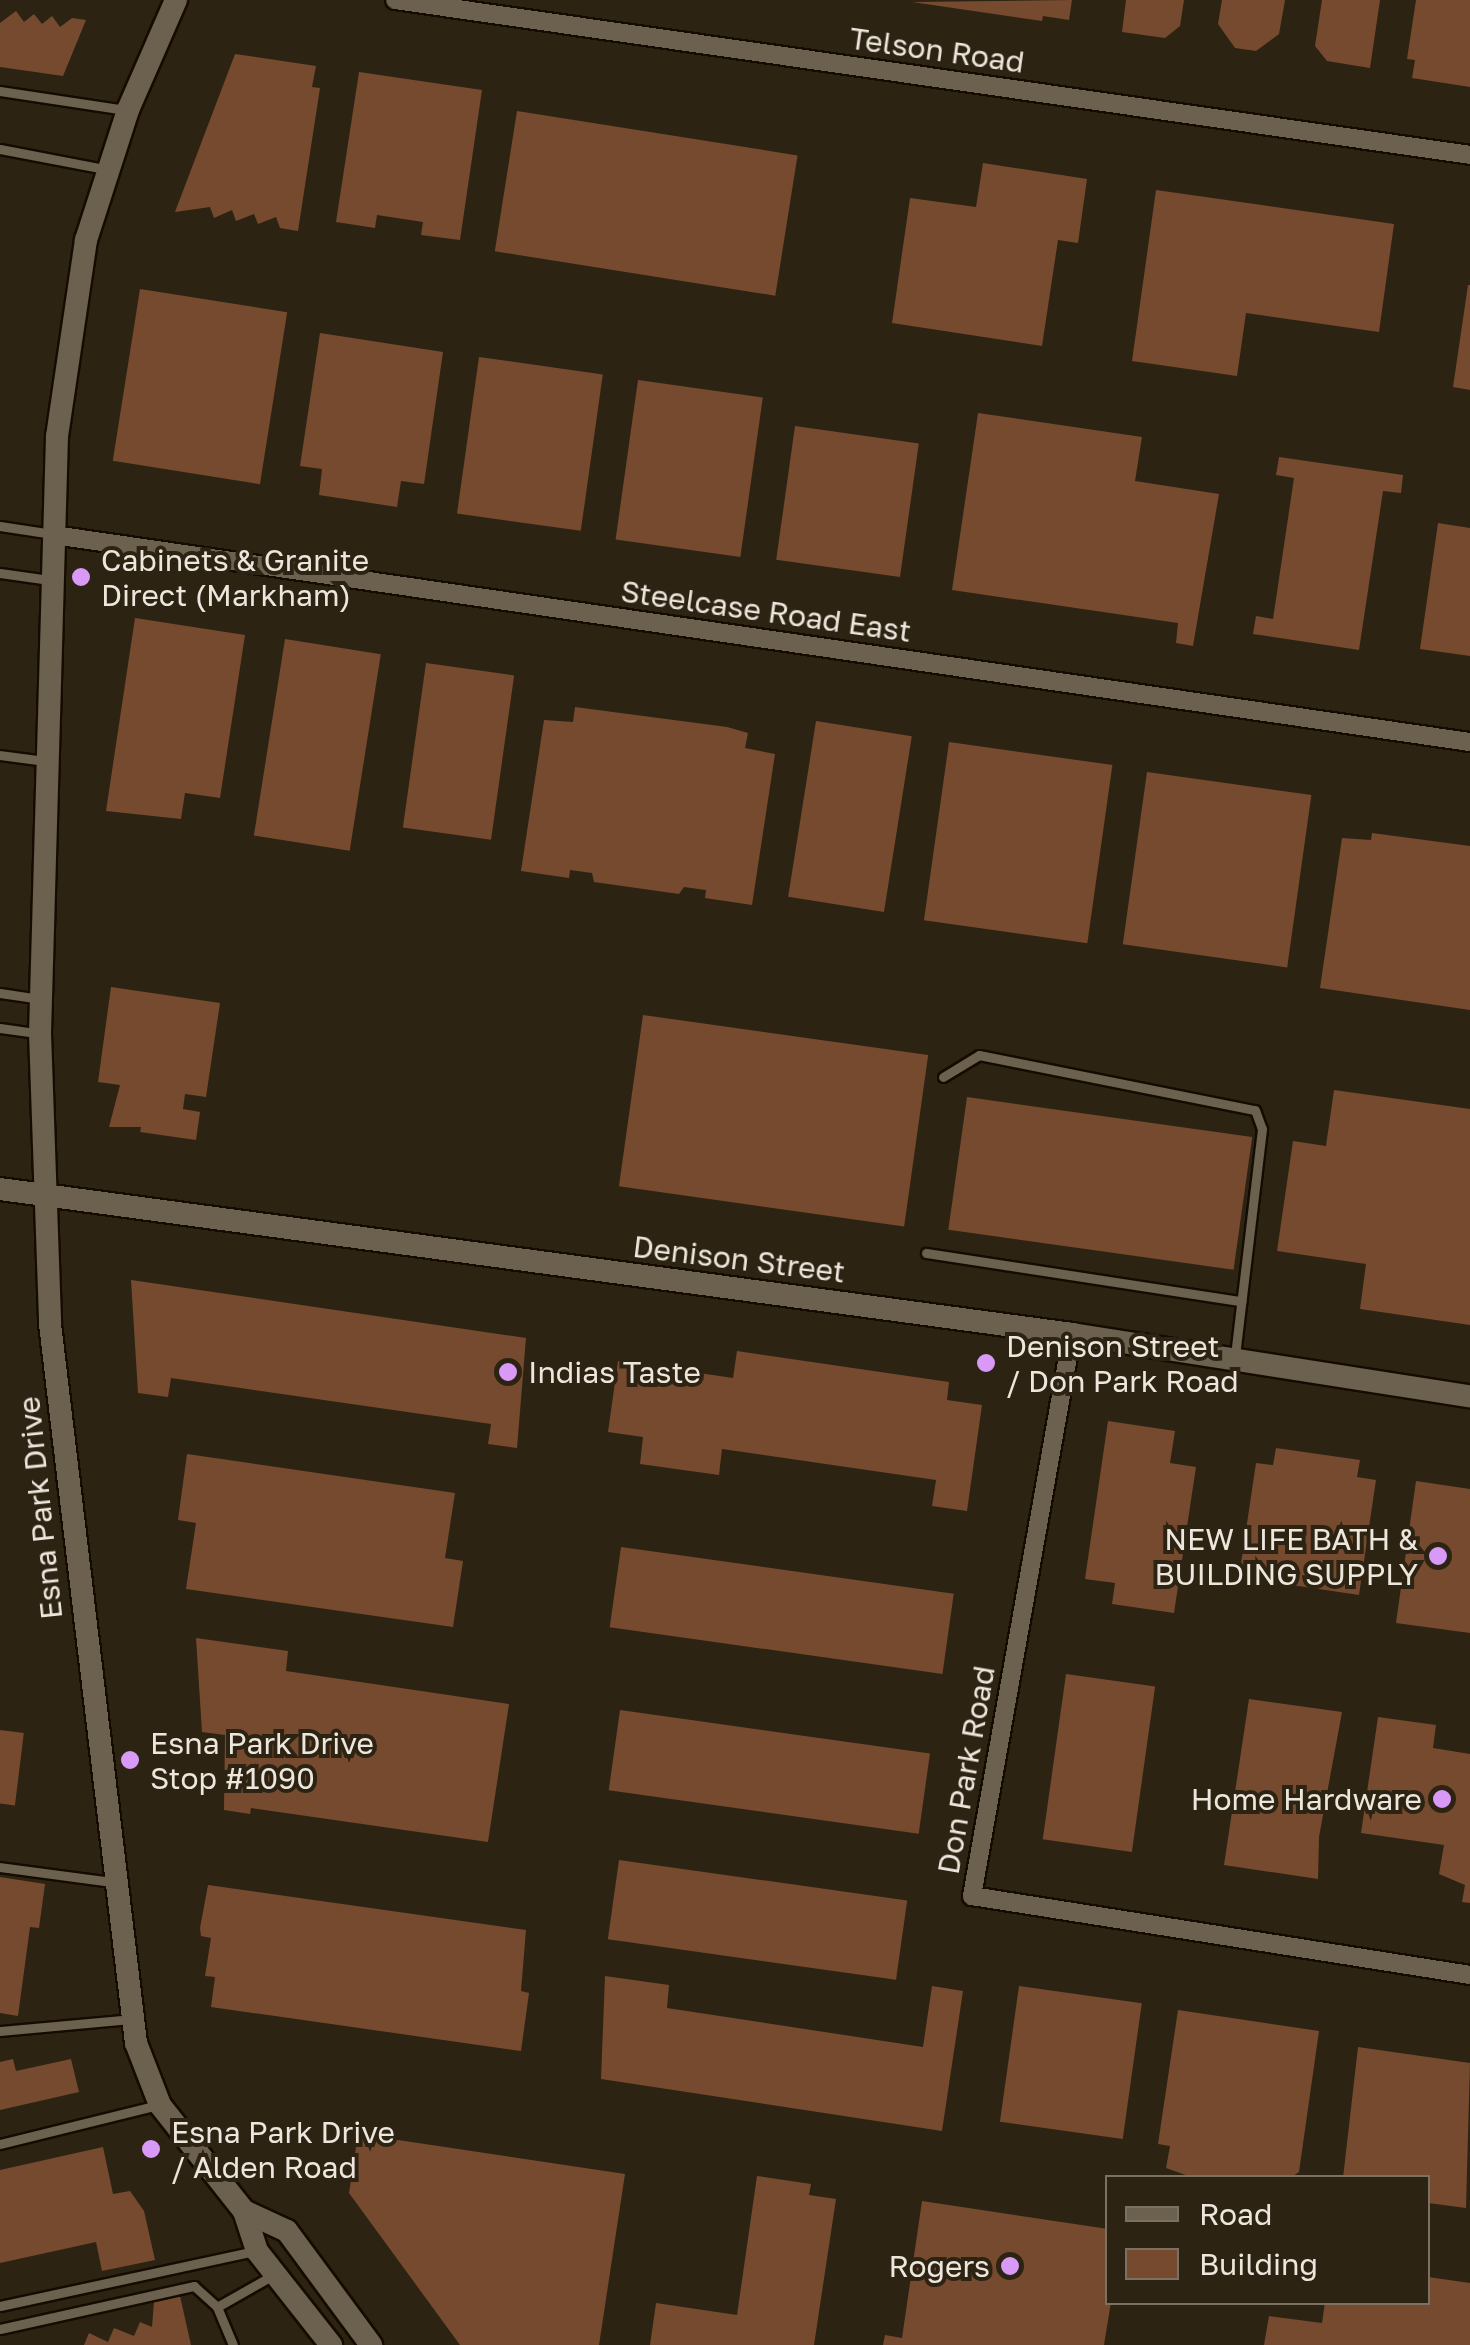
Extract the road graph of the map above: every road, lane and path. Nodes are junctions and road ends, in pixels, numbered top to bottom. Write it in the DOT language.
graph roads {
  1 [pos="176,0"];
  2 [pos="395,0"];
  3 [pos="0,91"];
  4 [pos="128,110"];
  5 [pos="0,148"];
  6 [pos="1470,155"];
  7 [pos="108,170"];
  8 [pos="0,526"];
  9 [pos="54,535"];
  10 [pos="0,573"];
  11 [pos="53,580"];
  12 [pos="1470,742"];
  13 [pos="0,755"];
  14 [pos="48,762"];
  15 [pos="0,993"];
  16 [pos="40,999"];
  17 [pos="0,1028"];
  18 [pos="40,1033"];
  19 [pos="943,1077"];
  20 [pos="0,1190"];
  21 [pos="42,1196"];
  22 [pos="926,1253"];
  23 [pos="1241,1301"];
  24 [pos="1072,1334"];
  25 [pos="1234,1358"];
  26 [pos="1470,1396"];
  27 [pos="0,1867"];
  28 [pos="116,1882"];
  29 [pos="1470,1975"];
  30 [pos="132,2018"];
  31 [pos="0,2031"];
  32 [pos="160,2105"];
  33 [pos="0,2144"];
  34 [pos="244,2212"];
  35 [pos="257,2250"];
  36 [pos="275,2274"];
  37 [pos="0,2306"];
  38 [pos="218,2307"];
  39 [pos="0,2330"];
  40 [pos="233,2345"];
  41 [pos="331,2345"];
  42 [pos="371,2345"];
  1 -- 4 [label="street, Esna Park Drive"];
  2 -- 6 [label="street, Telson Road"];
  3 -- 4 [label="lane"];
  4 -- 7 [label="street, Esna Park Drive"];
  5 -- 7 [label="lane"];
  7 -- 9 [label="street, Esna Park Drive"];
  8 -- 9 [label="lane"];
  9 -- 11 [label="street, Esna Park Drive"];
  9 -- 12 [label="street, Steelcase Road East"];
  10 -- 11 [label="lane"];
  11 -- 14 [label="street, Esna Park Drive"];
  13 -- 14 [label="lane"];
  14 -- 16 [label="street, Esna Park Drive"];
  15 -- 16 [label="lane"];
  16 -- 18 [label="street, Esna Park Drive"];
  17 -- 18 [label="lane"];
  18 -- 21 [label="street, Esna Park Drive"];
  19 -- 23 [label="lane"];
  20 -- 21 [label="street, Denison Street"];
  21 -- 24 [label="street, Denison Street"];
  21 -- 28 [label="street, Esna Park Drive"];
  22 -- 23 [label="lane"];
  23 -- 25 [label="lane"];
  24 -- 25 [label="street, Denison Street"];
  24 -- 29 [label="street, Don Park Road"];
  25 -- 26 [label="street, Denison Street"];
  27 -- 28 [label="lane"];
  28 -- 30 [label="street, Esna Park Drive"];
  30 -- 31 [label="lane"];
  30 -- 32 [label="street, Esna Park Drive"];
  32 -- 33 [label="lane"];
  32 -- 34 [label="street, Esna Park Drive"];
  34 -- 35 [label="street, Esna Park Drive"];
  34 -- 42 [label="street, Esna Park Drive"];
  35 -- 36 [label="street, Esna Park Drive"];
  35 -- 37 [label="lane"];
  36 -- 38 [label="lane"];
  36 -- 41 [label="street, Esna Park Drive"];
  38 -- 39 [label="lane"];
  38 -- 40 [label="lane"];
}
